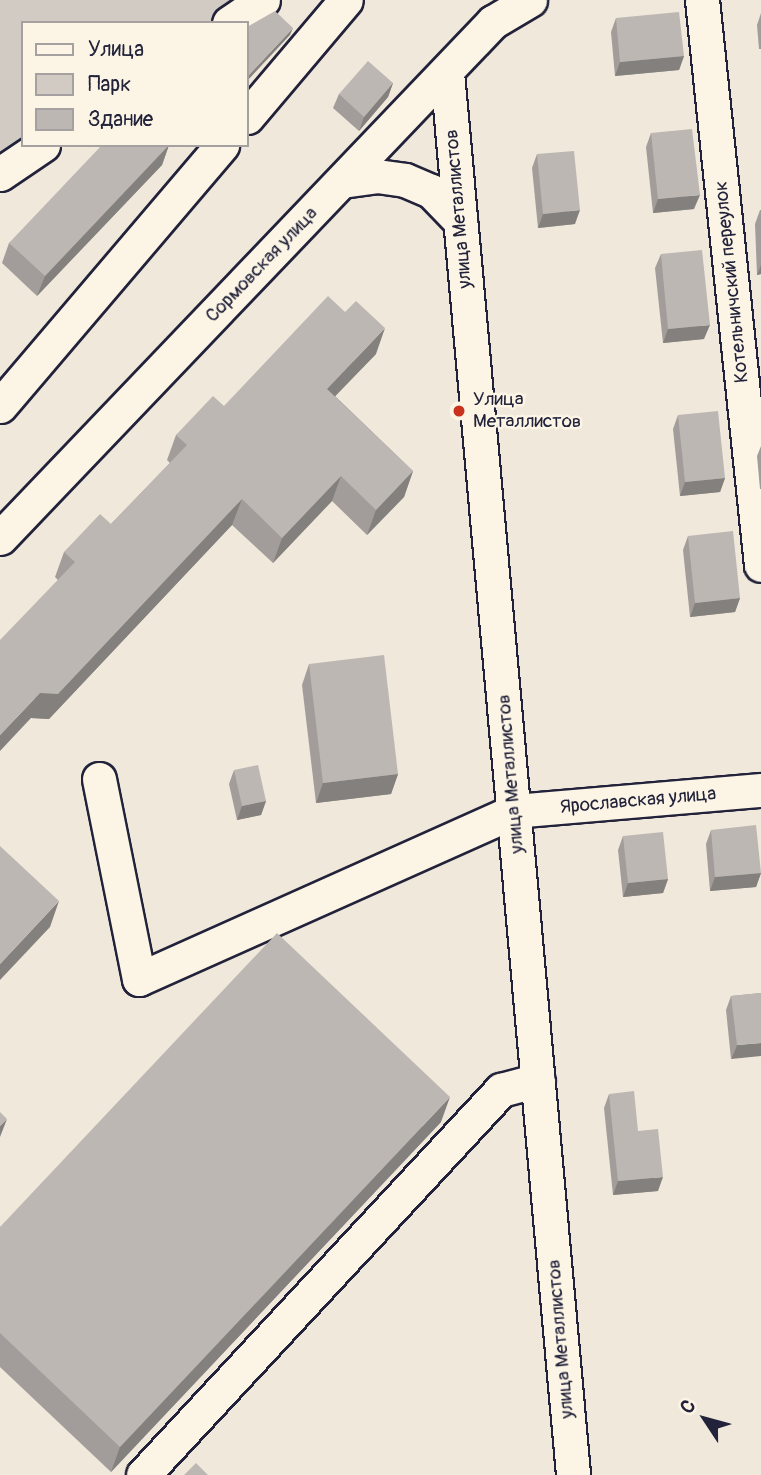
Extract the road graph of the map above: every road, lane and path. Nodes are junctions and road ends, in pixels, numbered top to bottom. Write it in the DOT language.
graph roads {
  1 [pos="263,0"];
  2 [pos="346,0"];
  3 [pos="530,0"];
  4 [pos="702,0"];
  5 [pos="232,21"];
  6 [pos="447,73"];
  7 [pos="248,116"];
  8 [pos="40,147"];
  9 [pos="220,147"];
  10 [pos="0,174"];
  11 [pos="342,181"];
  12 [pos="460,221"];
  13 [pos="0,406"];
  14 [pos="0,538"];
  15 [pos="761,565"];
  16 [pos="99,779"];
  17 [pos="761,790"];
  18 [pos="514,811"];
  19 [pos="538,1080"];
  20 [pos="143,1475"];
  21 [pos="573,1475"];
  1 -- 5 [label="street"];
  2 -- 7 [label="street"];
  3 -- 6 [label="street, Сормовская улица"];
  4 -- 15 [label="street, Котельничский переулок"];
  6 -- 11 [label="street, Сормовская улица"];
  6 -- 12 [label="street, улица Металлистов"];
  8 -- 10 [label="street"];
  9 -- 13 [label="street"];
  11 -- 12 [label="street"];
  11 -- 14 [label="street, Сормовская улица"];
  12 -- 18 [label="street, улица Металлистов"];
  16 -- 18 [label="street, Ярославская улица"];
  17 -- 18 [label="street, Ярославская улица"];
  18 -- 19 [label="street, улица Металлистов"];
  19 -- 20 [label="street"];
  19 -- 21 [label="street, улица Металлистов"];
}
